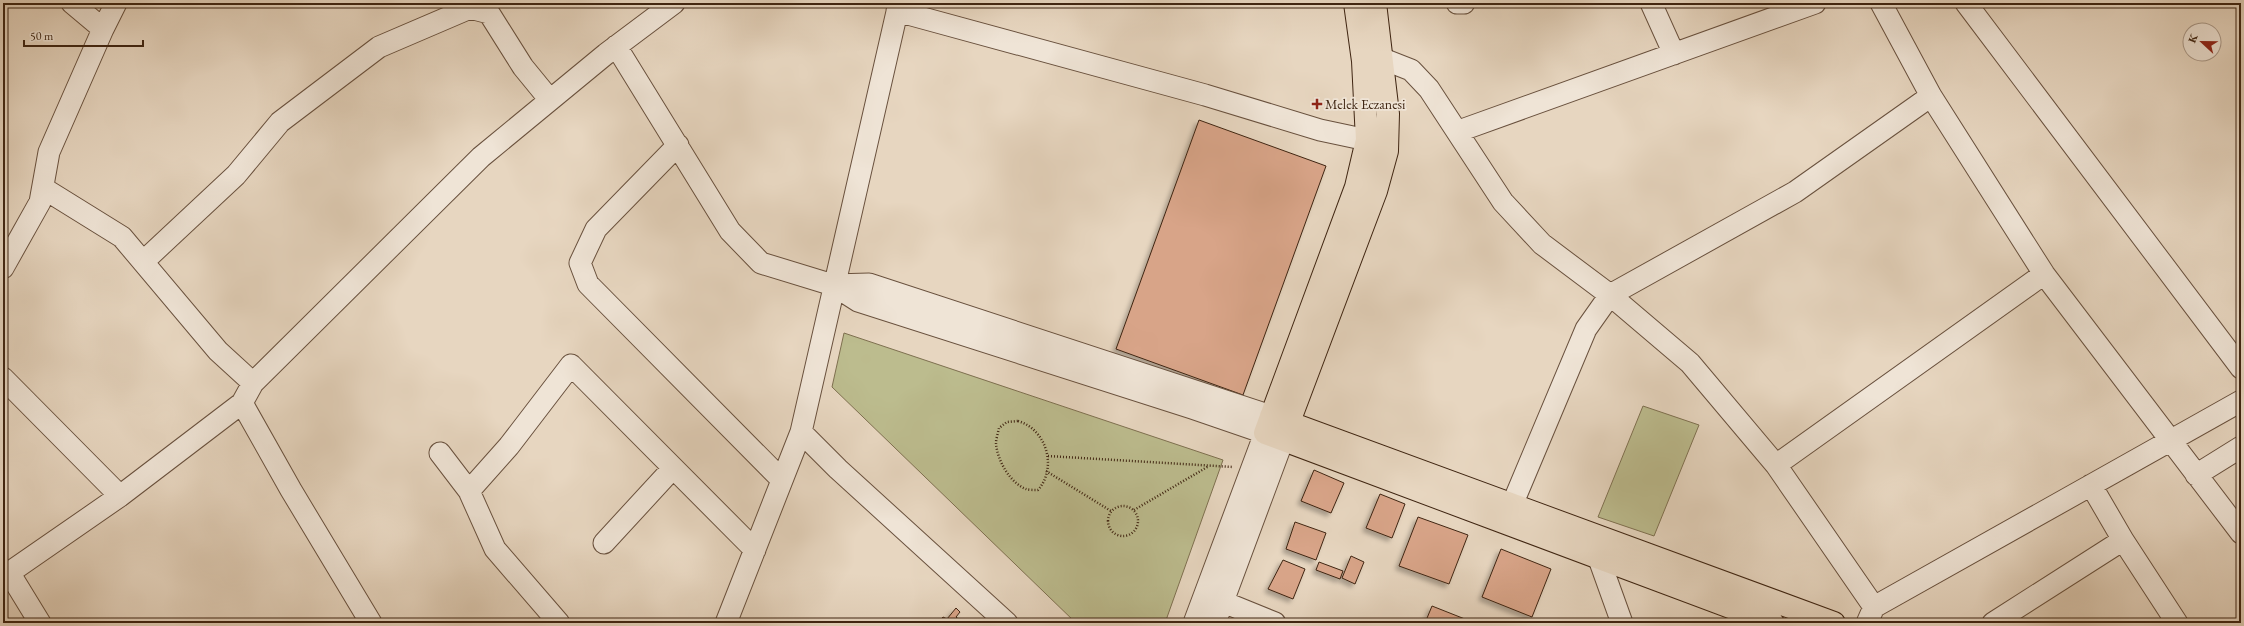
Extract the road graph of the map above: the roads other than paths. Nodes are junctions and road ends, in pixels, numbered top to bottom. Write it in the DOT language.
graph roads {
  1 [pos="72,3"];
  2 [pos="116,3"];
  3 [pos="674,3"];
  4 [pos="1355,3"];
  5 [pos="1376,3"];
  6 [pos="1457,3"];
  7 [pos="1464,3"];
  8 [pos="1651,3"];
  9 [pos="1815,3"];
  10 [pos="1881,3"];
  11 [pos="1966,3"];
  12 [pos="898,7"];
  13 [pos="103,29"];
  14 [pos="616,46"];
  15 [pos="1674,54"];
  16 [pos="1373,60"];
  17 [pos="1931,96"];
  18 [pos="550,100"];
  19 [pos="1459,131"];
  20 [pos="1367,140"];
  21 [pos="678,145"];
  22 [pos="42,188"];
  23 [pos="144,261"];
  24 [pos="3,268"];
  25 [pos="2044,274"];
  26 [pos="833,285"];
  27 [pos="1610,295"];
  28 [pos="2241,368"];
  29 [pos="3,378"];
  30 [pos="253,383"];
  31 [pos="2241,400"];
  32 [pos="242,403"];
  33 [pos="1277,428"];
  34 [pos="801,432"];
  35 [pos="2169,440"];
  36 [pos="2241,447"];
  37 [pos="440,453"];
  38 [pos="1776,465"];
  39 [pos="673,468"];
  40 [pos="2196,475"];
  41 [pos="782,480"];
  42 [pos="2091,485"];
  43 [pos="469,491"];
  44 [pos="120,496"];
  45 [pos="1512,505"];
  46 [pos="2241,533"];
  47 [pos="1597,537"];
  48 [pos="2123,540"];
  49 [pos="604,543"];
  50 [pos="755,550"];
  51 [pos="1600,559"];
  52 [pos="7,576"];
  53 [pos="1214,599"];
  54 [pos="1870,615"];
  55 [pos="40,623"];
  56 [pos="372,623"];
  57 [pos="559,623"];
  58 [pos="726,623"];
  59 [pos="1007,623"];
  60 [pos="1194,623"];
  61 [pos="1215,623"];
  62 [pos="1275,623"];
  63 [pos="1622,623"];
  64 [pos="1773,623"];
  65 [pos="1834,623"];
  66 [pos="1993,623"];
  67 [pos="2177,623"];
  1 -- 13 [label="street"];
  2 -- 13 [label="street"];
  3 -- 14 [label="street"];
  4 -- 16 [label="main road"];
  5 -- 16 [label="main road"];
  6 -- 7 [label="street"];
  8 -- 15 [label="street"];
  9 -- 15 [label="street"];
  10 -- 17 [label="street"];
  11 -- 28 [label="street"];
  12 -- 20 [label="street"];
  12 -- 26 [label="street"];
  13 -- 22 [label="street"];
  14 -- 18 [label="street"];
  14 -- 21 [label="street"];
  15 -- 19 [label="street"];
  16 -- 19 [label="street"];
  16 -- 20 [label="main road"];
  16 -- 33 [label="main road"];
  17 -- 25 [label="street"];
  17 -- 27 [label="street"];
  18 -- 23 [label="street"];
  18 -- 30 [label="street"];
  19 -- 27 [label="street"];
  20 -- 33 [label="main road"];
  21 -- 26 [label="street"];
  21 -- 41 [label="street"];
  22 -- 23 [label="street"];
  22 -- 24 [label="street"];
  23 -- 30 [label="street"];
  25 -- 35 [label="street"];
  25 -- 38 [label="street"];
  26 -- 33 [label="street"];
  26 -- 34 [label="street"];
  27 -- 38 [label="street"];
  27 -- 45 [label="street"];
  29 -- 44 [label="street"];
  30 -- 32 [label="street"];
  31 -- 35 [label="street"];
  32 -- 44 [label="street"];
  32 -- 56 [label="street"];
  33 -- 45 [label="main road"];
  33 -- 51 [label="main road"];
  33 -- 53 [label="street"];
  33 -- 53 [label="street"];
  34 -- 41 [label="street"];
  34 -- 59 [label="street"];
  35 -- 40 [label="street"];
  35 -- 42 [label="street"];
  36 -- 40 [label="street"];
  37 -- 43 [label="street"];
  38 -- 54 [label="street"];
  39 -- 43 [label="street"];
  39 -- 49 [label="street"];
  39 -- 50 [label="street"];
  40 -- 46 [label="street"];
  41 -- 50 [label="street"];
  42 -- 48 [label="street"];
  42 -- 54 [label="street"];
  43 -- 57 [label="street"];
  44 -- 52 [label="street"];
  45 -- 47 [label="main road"];
  47 -- 51 [label="street"];
  47 -- 65 [label="main road"];
  48 -- 66 [label="street"];
  48 -- 67 [label="street"];
  50 -- 58 [label="street"];
  51 -- 63 [label="street"];
  51 -- 64 [label="main road"];
  52 -- 55 [label="street"];
  53 -- 60 [label="street"];
  53 -- 61 [label="street"];
  53 -- 62 [label="street"];
}
